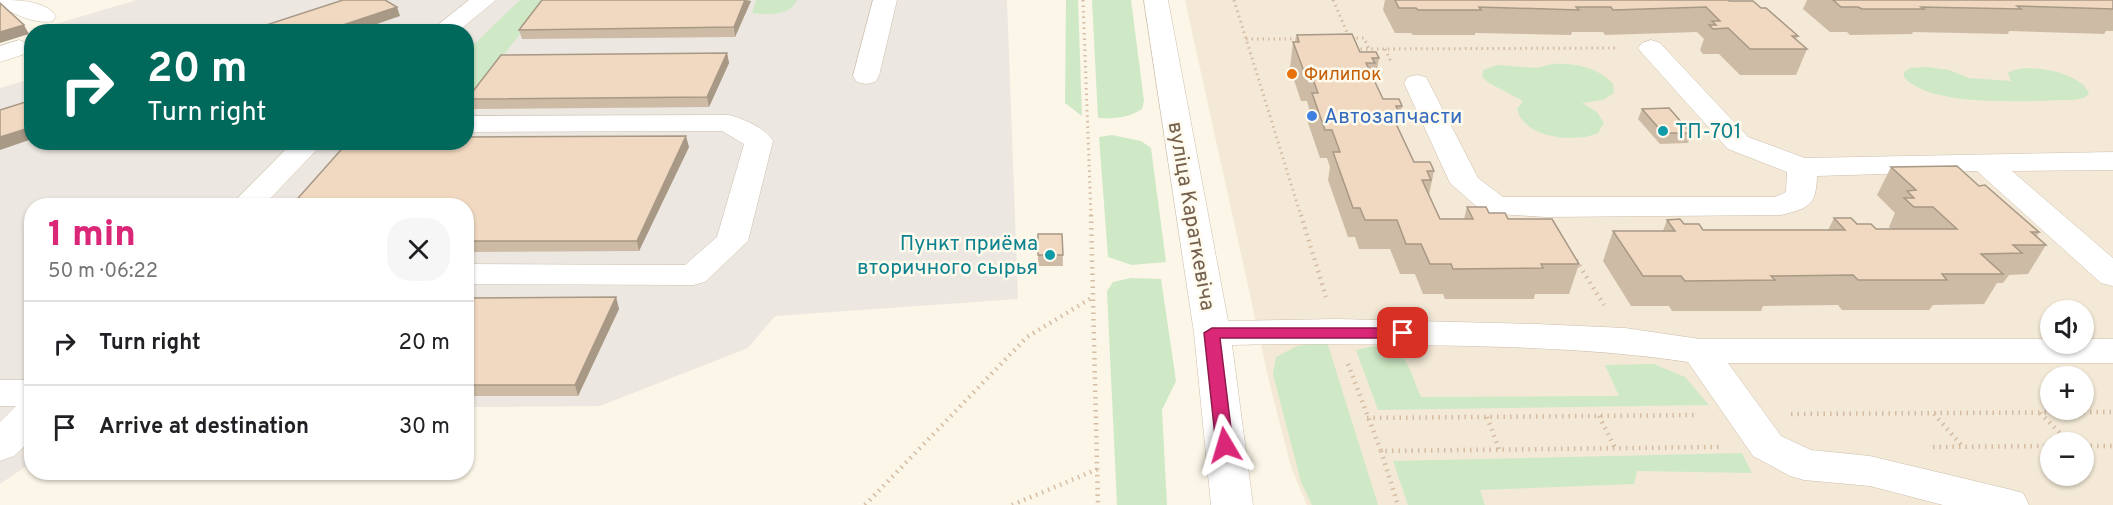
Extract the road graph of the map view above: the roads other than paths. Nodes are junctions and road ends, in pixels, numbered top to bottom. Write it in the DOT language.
graph roads {
  1 [pos="2,0"];
  2 [pos="483,0"];
  3 [pos="885,0"];
  4 [pos="1156,0"];
  5 [pos="44,16"];
  6 [pos="452,24"];
  7 [pos="1651,48"];
  8 [pos="866,76"];
  9 [pos="1417,83"];
  10 [pos="474,124"];
  11 [pos="301,150"];
  12 [pos="1984,162"];
  13 [pos="2113,162"];
  14 [pos="1802,167"];
  15 [pos="253,198"];
  16 [pos="474,274"];
  17 [pos="2113,276"];
  18 [pos="1212,333"];
  19 [pos="1700,351"];
  20 [pos="2113,351"];
  21 [pos="0,393"];
  22 [pos="24,393"];
  23 [pos="24,422"];
  24 [pos="0,446"];
  25 [pos="1232,505"];
  26 [pos="2008,505"];
  1 -- 5 [label="street"];
  2 -- 6 [label="street"];
  3 -- 8 [label="street"];
  4 -- 18 [label="street, вуліца Караткевіча"];
  7 -- 14 [label="street"];
  9 -- 14 [label="street"];
  10 -- 16 [label="street"];
  11 -- 15 [label="street"];
  12 -- 13 [label="street"];
  12 -- 14 [label="street"];
  12 -- 17 [label="street"];
  18 -- 19 [label="street"];
  18 -- 25 [label="street, вуліца Караткевіча"];
  19 -- 20 [label="street"];
  19 -- 26 [label="street"];
  21 -- 22 [label="street"];
  23 -- 24 [label="street"];
}
